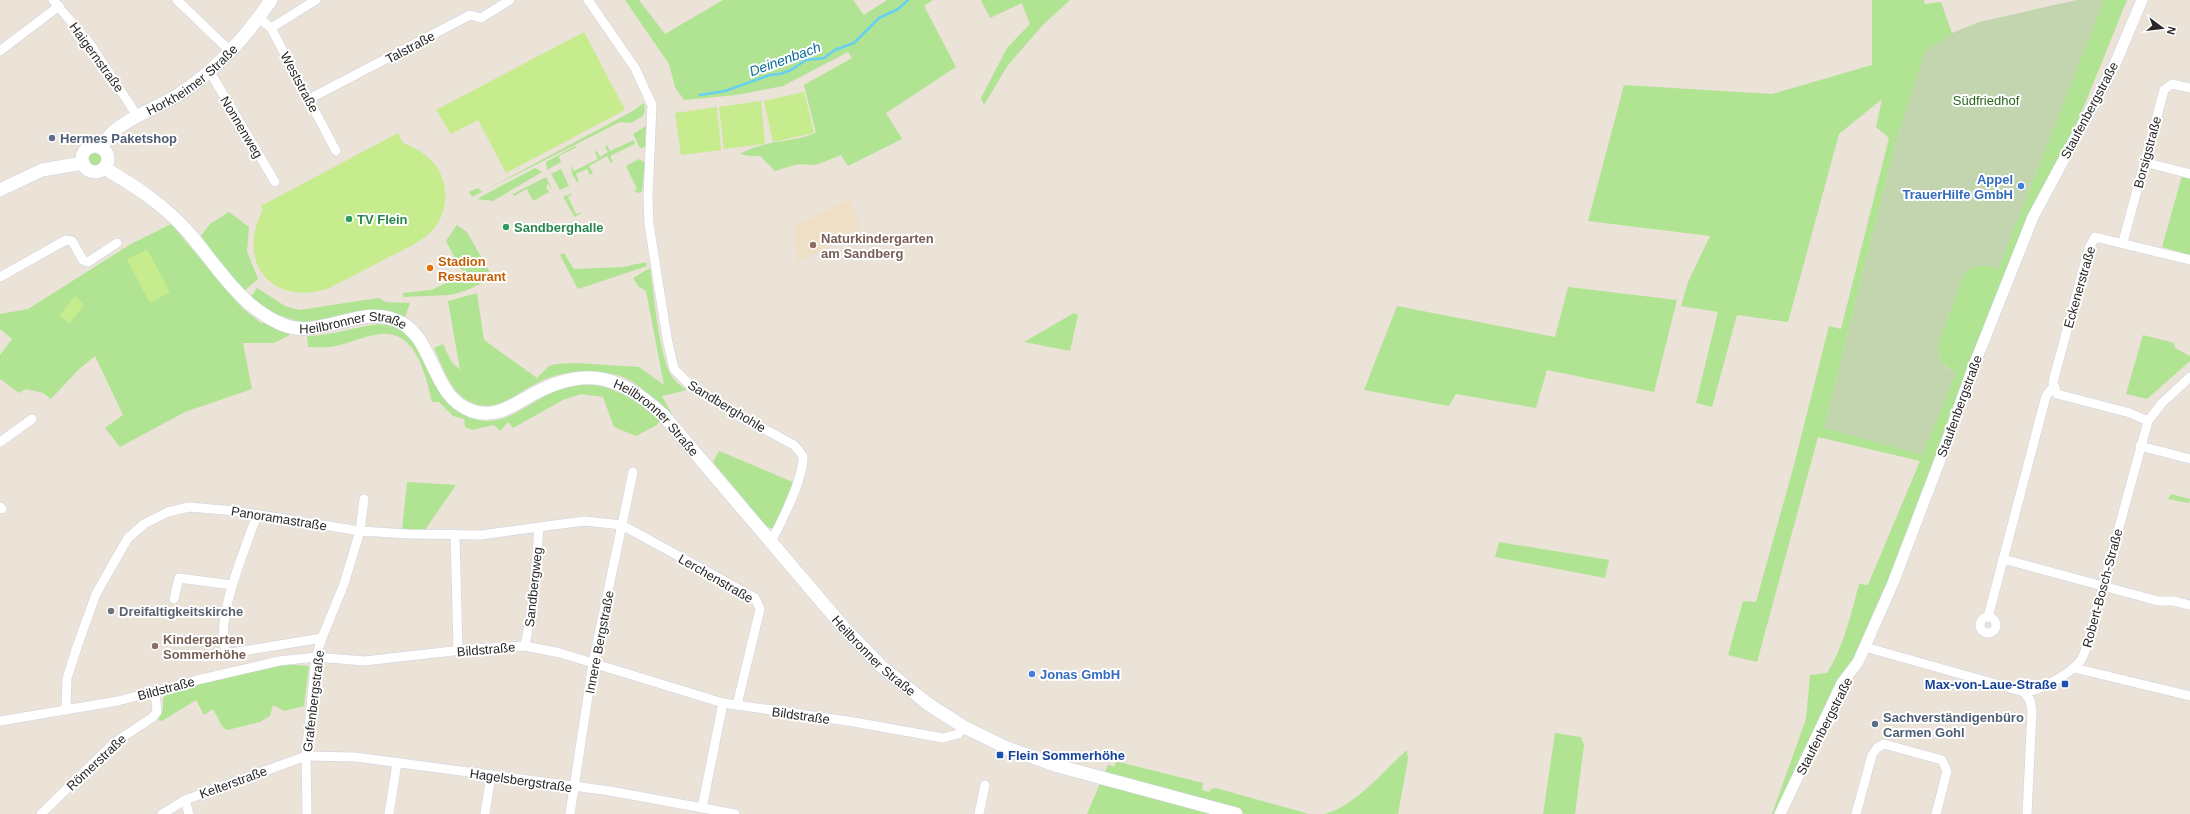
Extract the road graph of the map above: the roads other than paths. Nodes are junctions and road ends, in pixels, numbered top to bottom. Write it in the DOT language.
graph roads {
  1 [pos="176,0"];
  2 [pos="271,0"];
  3 [pos="316,0"];
  4 [pos="510,0"];
  5 [pos="591,0"];
  6 [pos="2142,0"];
  7 [pos="56,3"];
  8 [pos="259,18"];
  9 [pos="272,28"];
  10 [pos="0,51"];
  11 [pos="230,52"];
  12 [pos="210,72"];
  13 [pos="2190,88"];
  14 [pos="309,99"];
  15 [pos="138,117"];
  16 [pos="102,148"];
  17 [pos="336,151"];
  18 [pos="2144,162"];
  19 [pos="83,163"];
  20 [pos="104,168"];
  21 [pos="2190,174"];
  22 [pos="275,182"];
  23 [pos="0,190"];
  24 [pos="2123,242"];
  25 [pos="117,243"];
  26 [pos="2190,260"];
  27 [pos="0,277"];
  28 [pos="2190,377"];
  29 [pos="2053,387"];
  30 [pos="32,419"];
  31 [pos="2148,421"];
  32 [pos="0,442"];
  33 [pos="2140,446"];
  34 [pos="2190,459"];
  35 [pos="633,472"];
  36 [pos="364,499"];
  37 [pos="257,515"];
  38 [pos="622,525"];
  39 [pos="539,528"];
  40 [pos="360,531"];
  41 [pos="455,534"];
  42 [pos="770,543"];
  43 [pos="2004,559"];
  44 [pos="232,585"];
  45 [pos="2103,587"];
  46 [pos="174,599"];
  47 [pos="2190,605"];
  48 [pos="1988,617"];
  49 [pos="322,638"];
  50 [pos="525,646"];
  51 [pos="1865,647"];
  52 [pos="458,651"];
  53 [pos="316,657"];
  54 [pos="593,663"];
  55 [pos="2074,668"];
  56 [pos="155,692"];
  57 [pos="2024,692"];
  58 [pos="2190,696"];
  59 [pos="723,703"];
  60 [pos="737,705"];
  61 [pos="66,710"];
  62 [pos="0,721"];
  63 [pos="964,727"];
  64 [pos="306,756"];
  65 [pos="397,763"];
  66 [pos="491,775"];
  67 [pos="985,785"];
  68 [pos="575,788"];
  69 [pos="185,800"];
  70 [pos="702,808"];
  71 [pos="41,814"];
  72 [pos="162,814"];
  73 [pos="189,814"];
  74 [pos="306,814"];
  75 [pos="389,814"];
  76 [pos="485,814"];
  77 [pos="570,814"];
  78 [pos="735,814"];
  79 [pos="979,814"];
  80 [pos="1236,814"];
  81 [pos="1780,814"];
  82 [pos="1856,814"];
  83 [pos="1936,814"];
  84 [pos="2027,814"];
  1 -- 11 [label="street"];
  2 -- 8 [label="main road, Horkheimer Straße"];
  3 -- 9 [label="street"];
  4 -- 14 [label="street, Talstraße"];
  5 -- 42 [label="street, Sandberghohle"];
  6 -- 51 [label="street, Staufenbergstraße"];
  7 -- 10 [label="street"];
  7 -- 15 [label="street, Haigernstraße"];
  8 -- 9 [label="street, Weststraße"];
  8 -- 11 [label="main road, Horkheimer Straße"];
  9 -- 14 [label="street, Weststraße"];
  11 -- 12 [label="main road, Horkheimer Straße"];
  12 -- 15 [label="main road, Horkheimer Straße"];
  12 -- 22 [label="street, Nonnenweg"];
  13 -- 18 [label="street, Borsigstraße"];
  14 -- 17 [label="street, Weststraße"];
  15 -- 16 [label="main road, Horkheimer Straße"];
  16 -- 19 [label="main road"];
  16 -- 20 [label="main road"];
  18 -- 21 [label="street"];
  18 -- 24 [label="street, Borsigstraße"];
  19 -- 20 [label="main road"];
  19 -- 23 [label="main road"];
  20 -- 42 [label="main road, Heilbronner Straße"];
  24 -- 26 [label="street, Eckenerstraße"];
  24 -- 29 [label="street, Eckenerstraße"];
  25 -- 27 [label="street"];
  28 -- 31 [label="street, Robert-Bosch-Straße"];
  29 -- 31 [label="street"];
  29 -- 43 [label="street, Eckenerstraße"];
  30 -- 32 [label="street"];
  31 -- 33 [label="street, Robert-Bosch-Straße"];
  33 -- 34 [label="street"];
  33 -- 45 [label="street, Robert-Bosch-Straße"];
  35 -- 38 [label="street, Innere Bergstraße"];
  36 -- 40 [label="street, Grafenbergstraße"];
  37 -- 40 [label="street, Panoramastraße"];
  37 -- 44 [label="street"];
  37 -- 61 [label="street, Panoramastraße"];
  38 -- 39 [label="street, Panoramastraße"];
  38 -- 54 [label="street, Innere Bergstraße"];
  38 -- 60 [label="street, Lerchenstraße"];
  39 -- 41 [label="street, Panoramastraße"];
  39 -- 50 [label="street, Sandbergweg"];
  40 -- 41 [label="street, Panoramastraße"];
  40 -- 49 [label="street, Grafenbergstraße"];
  41 -- 52 [label="street"];
  42 -- 63 [label="main road, Heilbronner Straße"];
  43 -- 45 [label="street"];
  43 -- 48 [label="street, Eckenerstraße"];
  44 -- 46 [label="street"];
  44 -- 49 [label="street"];
  45 -- 47 [label="street"];
  45 -- 55 [label="street, Robert-Bosch-Straße"];
  49 -- 53 [label="street, Grafenbergstraße"];
  50 -- 52 [label="street, Bildstraße"];
  50 -- 54 [label="street, Bildstraße"];
  51 -- 57 [label="street"];
  51 -- 81 [label="street, Staufenbergstraße"];
  52 -- 53 [label="street, Bildstraße"];
  53 -- 56 [label="street, Bildstraße"];
  53 -- 64 [label="street, Grafenbergstraße"];
  54 -- 59 [label="street, Bildstraße"];
  54 -- 68 [label="street, Innere Bergstraße"];
  55 -- 57 [label="street, Robert-Bosch-Straße"];
  55 -- 58 [label="street"];
  56 -- 61 [label="street, Bildstraße"];
  56 -- 71 [label="street, Römerstraße"];
  57 -- 84 [label="street"];
  59 -- 60 [label="street, Bildstraße"];
  59 -- 70 [label="street"];
  60 -- 63 [label="street, Bildstraße"];
  61 -- 62 [label="street, Bildstraße"];
  63 -- 80 [label="main road, Heilbronner Straße"];
  64 -- 65 [label="street, Hagelsbergstraße"];
  64 -- 69 [label="street, Kelterstraße"];
  64 -- 74 [label="street, Grafenbergstraße"];
  65 -- 66 [label="street, Hagelsbergstraße"];
  65 -- 75 [label="street"];
  66 -- 68 [label="street, Hagelsbergstraße"];
  66 -- 76 [label="street"];
  67 -- 79 [label="street"];
  68 -- 70 [label="street, Hagelsbergstraße"];
  68 -- 77 [label="street, Innere Bergstraße"];
  69 -- 72 [label="street, Kelterstraße"];
  69 -- 73 [label="street"];
  70 -- 78 [label="street, Hagelsbergstraße"];
  82 -- 83 [label="street"];
}
